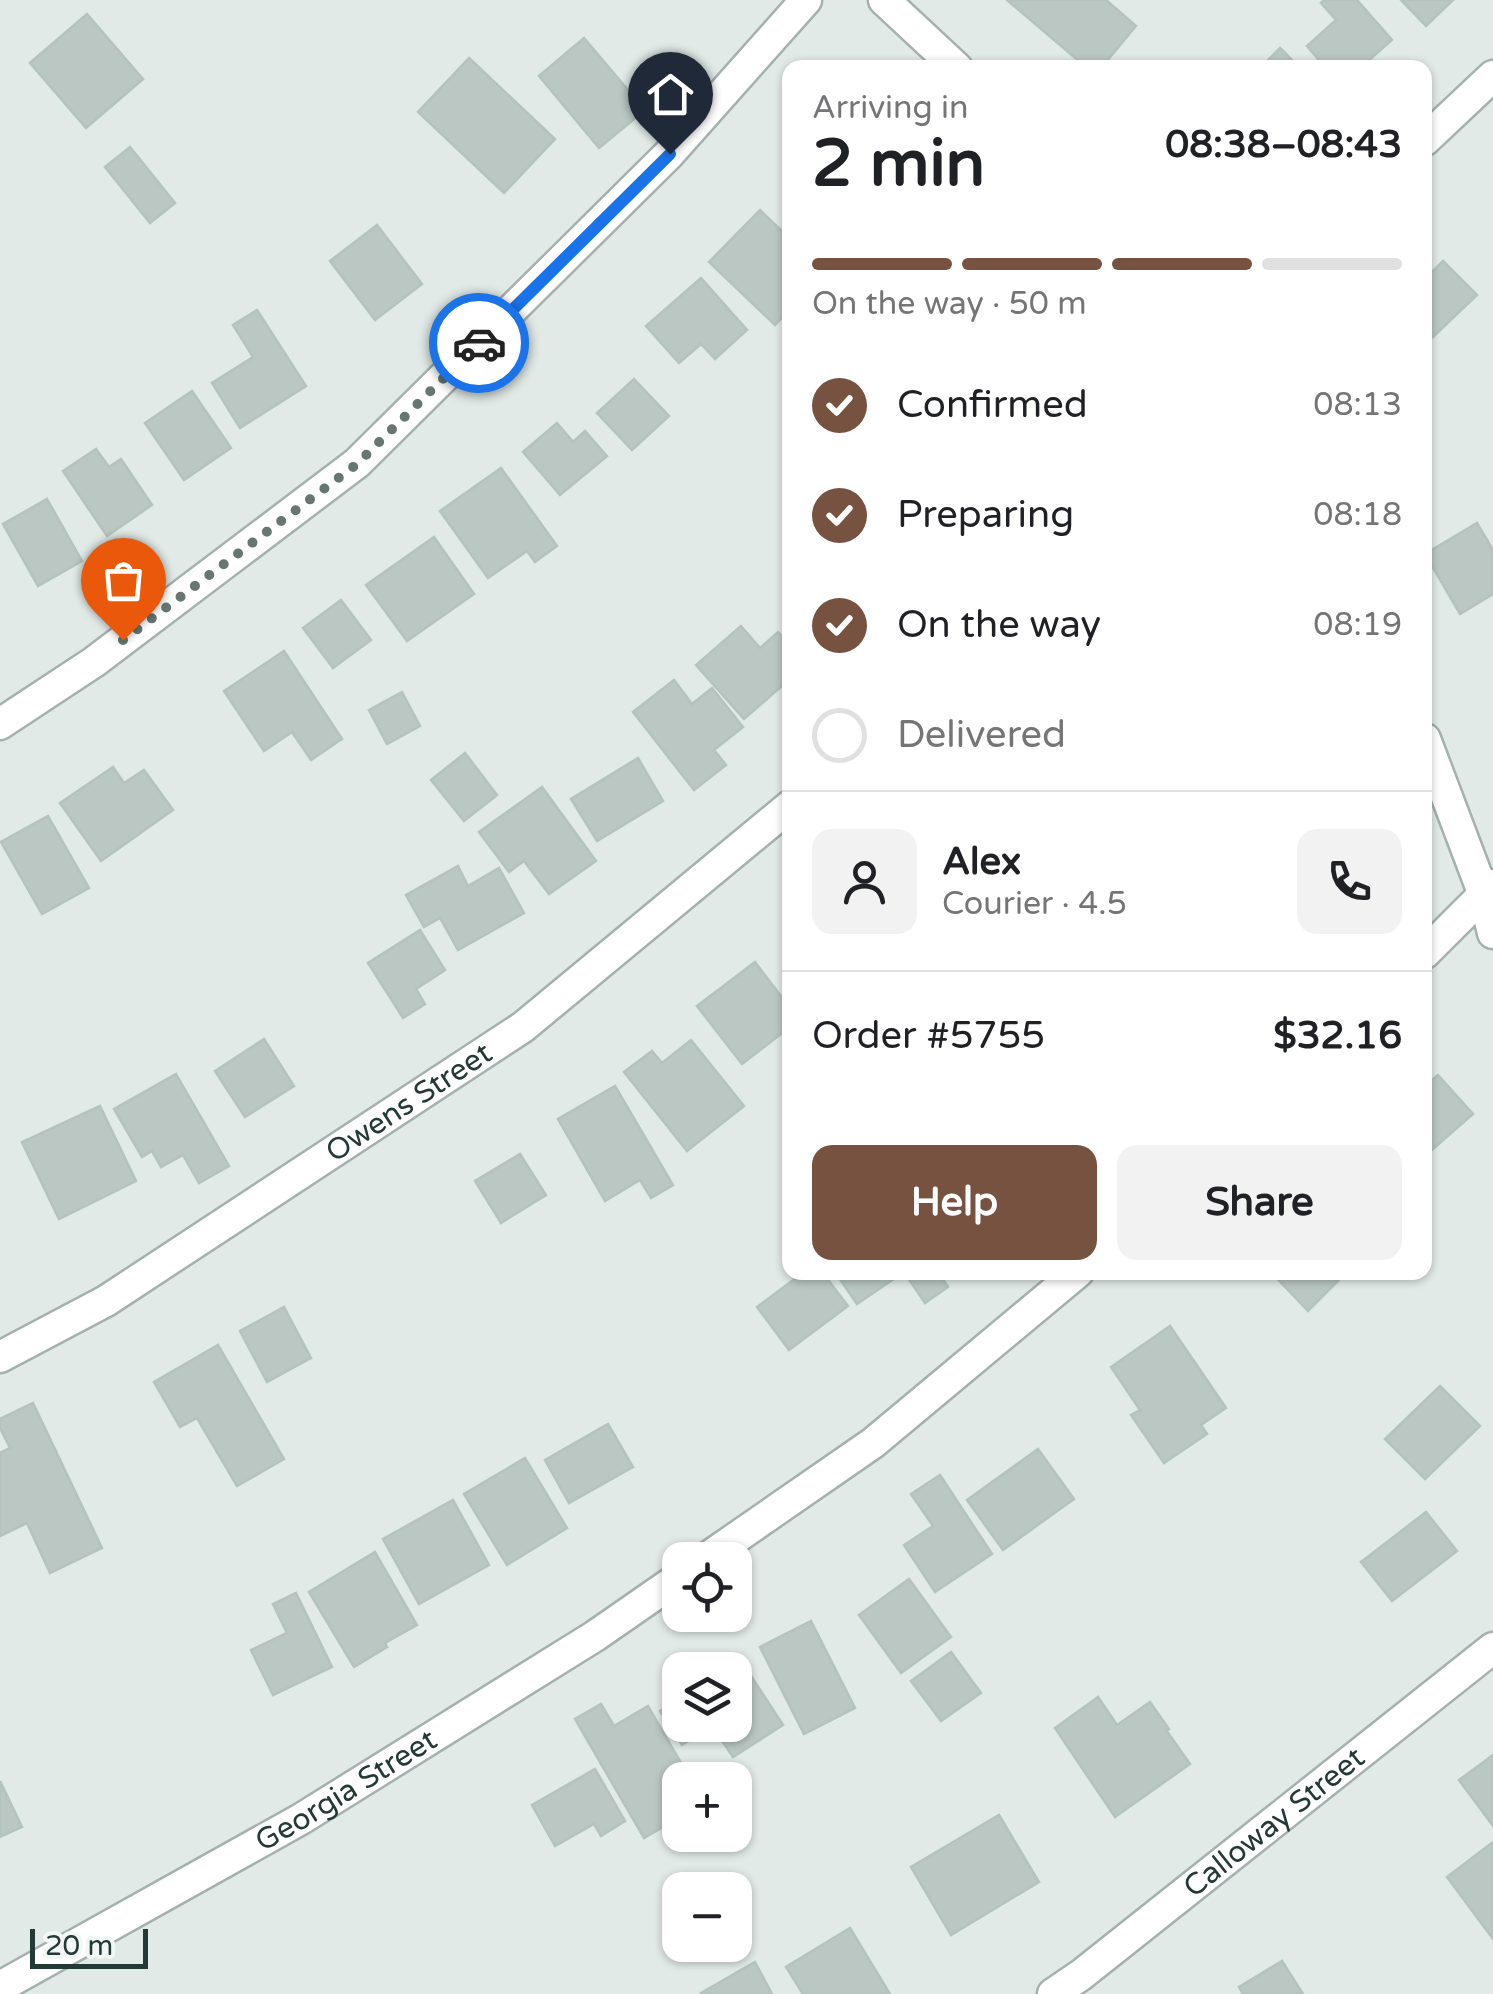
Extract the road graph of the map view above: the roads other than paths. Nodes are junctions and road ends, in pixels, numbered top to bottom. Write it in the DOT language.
graph roads {
  1 [pos="806,0"];
  2 [pos="884,0"];
  3 [pos="948,60"];
  4 [pos="1493,76"];
  5 [pos="1432,133"];
  6 [pos="0,724"];
  7 [pos="1432,756"];
  8 [pos="782,813"];
  9 [pos="1489,890"];
  10 [pos="1493,933"];
  11 [pos="1432,945"];
  12 [pos="1068,1280"];
  13 [pos="0,1356"];
  14 [pos="730,1542"];
  15 [pos="662,1589"];
  16 [pos="1493,1648"];
  17 [pos="0,1987"];
  18 [pos="1053,1994"];
  1 -- 6 [label="street"];
  2 -- 3 [label="street"];
  4 -- 5 [label="street"];
  7 -- 9 [label="street"];
  8 -- 13 [label="street, Owens Street"];
  9 -- 10 [label="street"];
  9 -- 11 [label="street"];
  12 -- 14 [label="street"];
  15 -- 17 [label="street, Georgia Street"];
  16 -- 18 [label="street, Calloway Street"];
}
